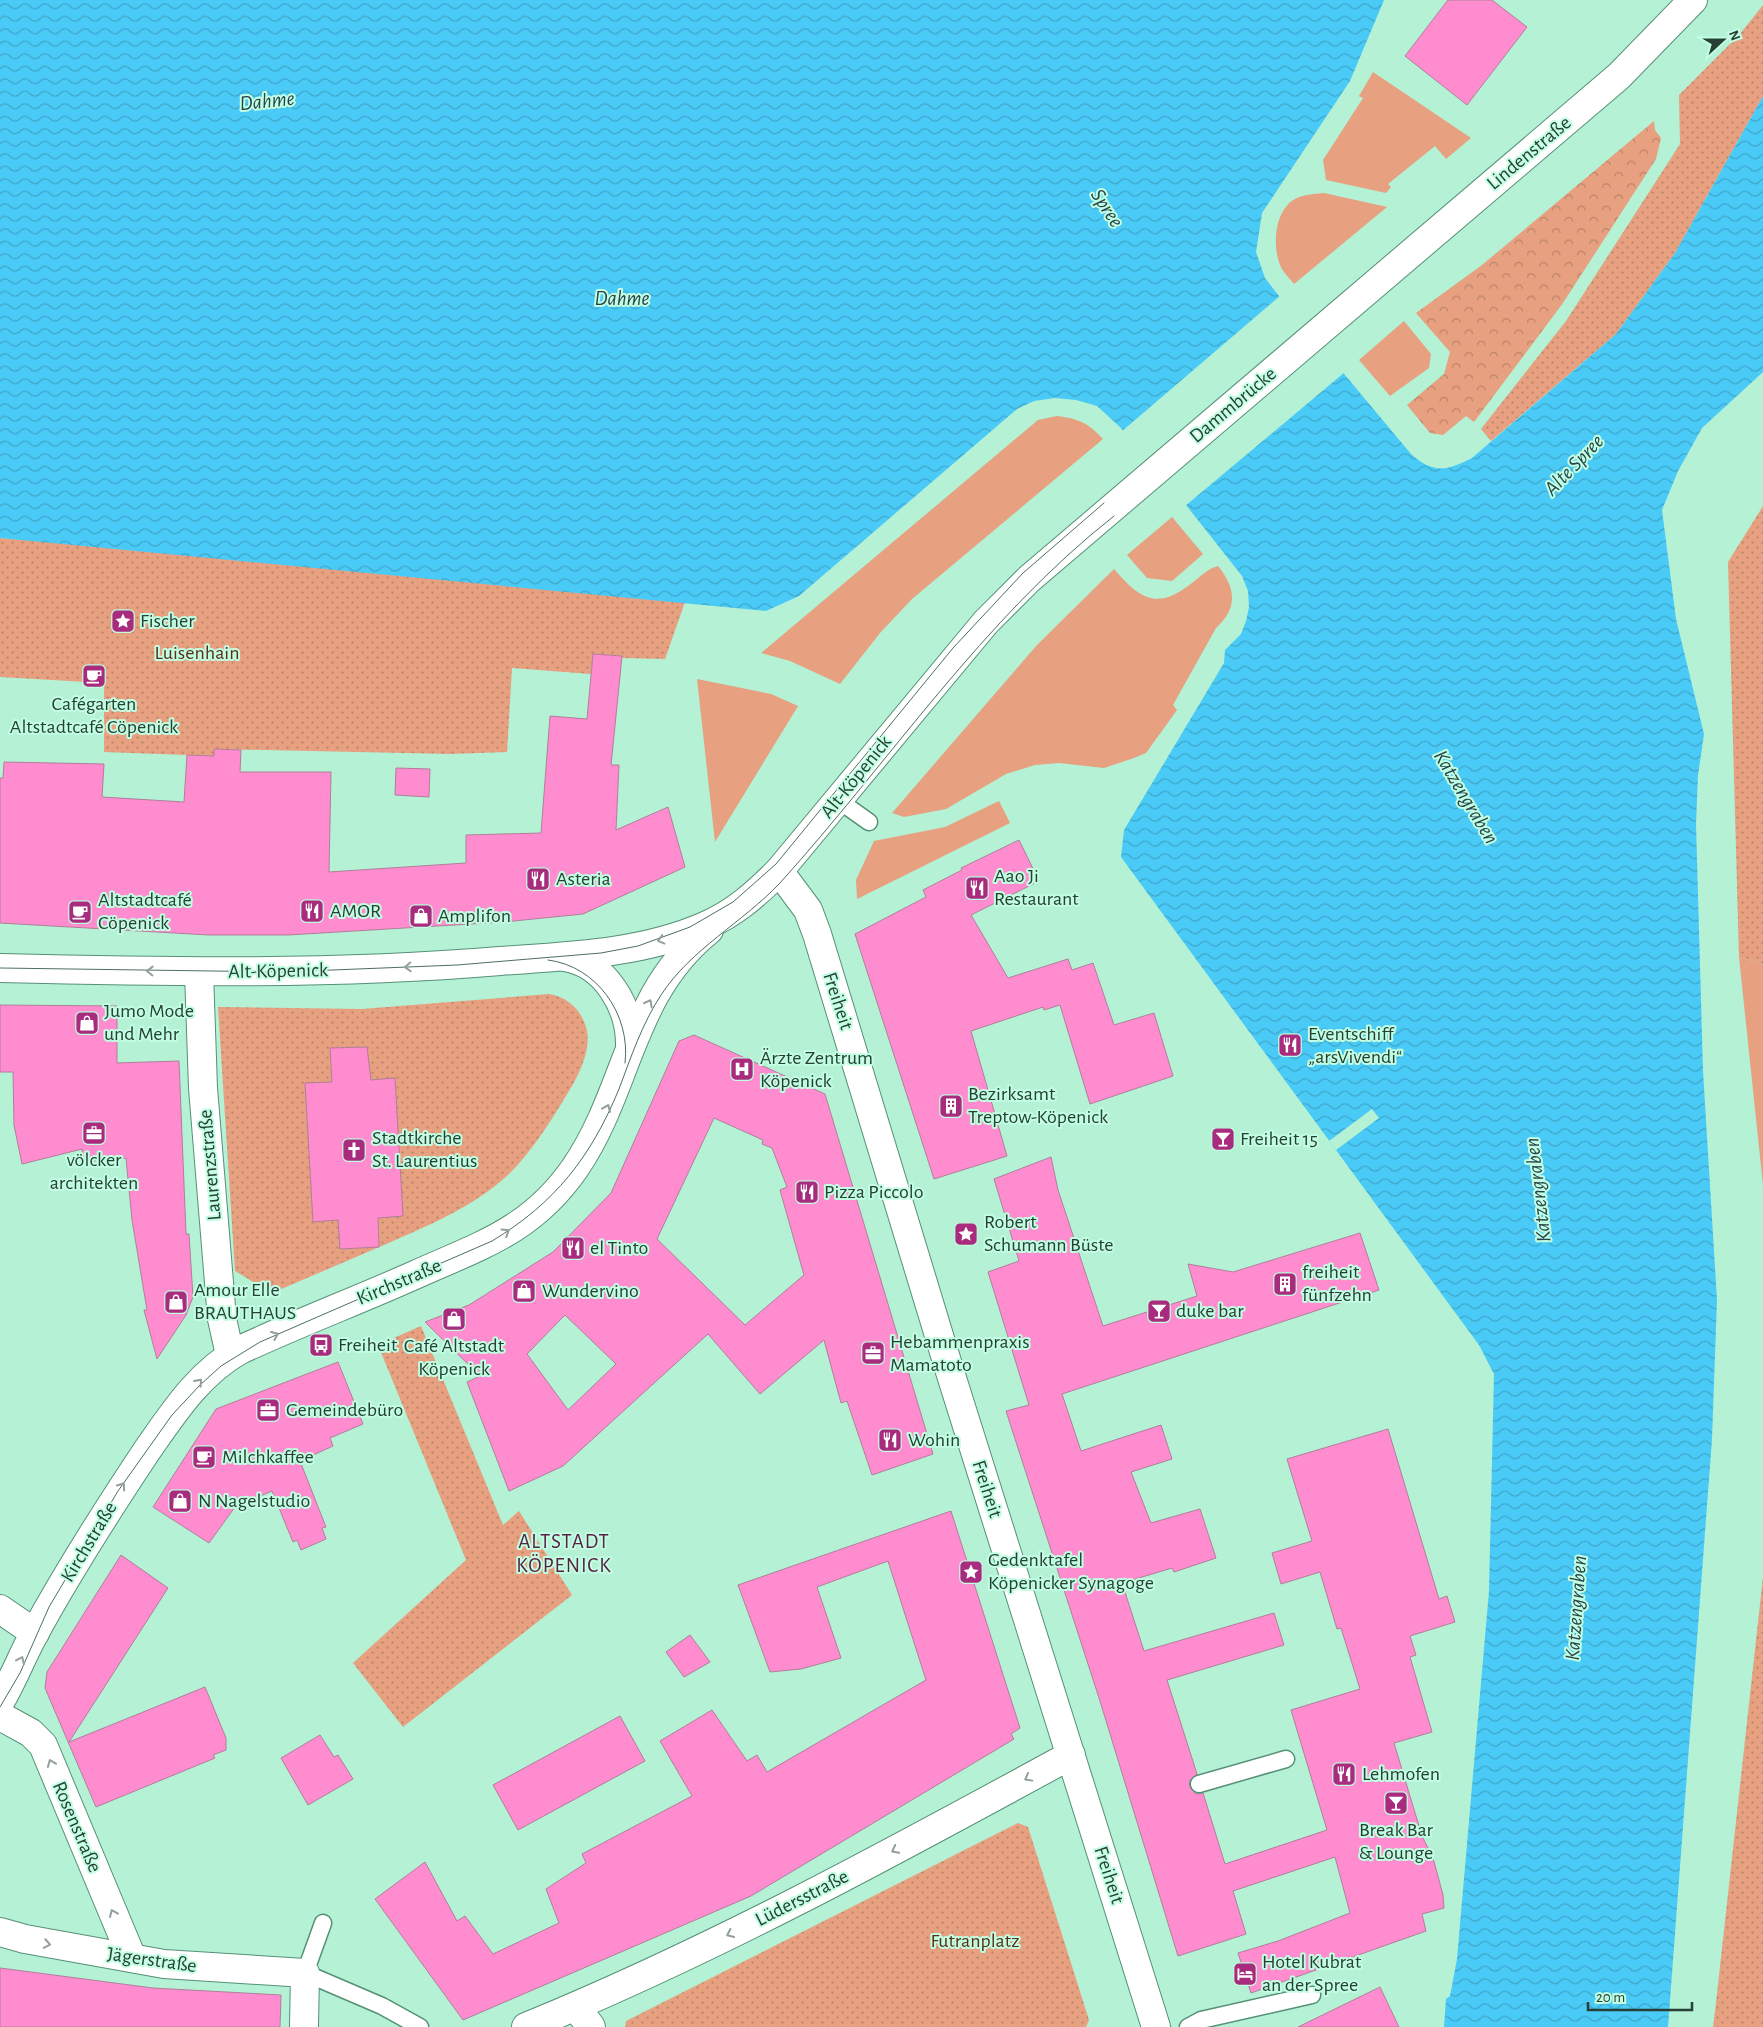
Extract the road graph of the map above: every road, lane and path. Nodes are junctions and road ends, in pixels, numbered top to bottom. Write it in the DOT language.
graph roads {
  1 [pos="1693,0"];
  2 [pos="1358,299"];
  3 [pos="1109,510"];
  4 [pos="838,800"];
  5 [pos="869,822"];
  6 [pos="779,872"];
  7 [pos="738,908"];
  8 [pos="555,956"];
  9 [pos="0,968"];
  10 [pos="199,972"];
  11 [pos="630,1048"];
  12 [pos="230,1355"];
  13 [pos="0,1609"];
  14 [pos="35,1633"];
  15 [pos="0,1702"];
  16 [pos="0,1716"];
  17 [pos="1070,1755"];
  18 [pos="1286,1759"];
  19 [pos="1199,1784"];
  20 [pos="323,1923"];
  21 [pos="0,1932"];
  22 [pos="132,1958"];
  23 [pos="305,1973"];
  24 [pos="1312,1995"];
  25 [pos="583,2017"];
  26 [pos="304,2027"];
  27 [pos="420,2027"];
  28 [pos="526,2027"];
  29 [pos="1156,2027"];
  30 [pos="1188,2027"];
  1 -- 2 [label="street, Lindenstraße"];
  2 -- 3 [label="street, Dammbrücke"];
  3 -- 4 [label="street, Alt-Köpenick"];
  4 -- 5 [label="lane"];
  4 -- 6 [label="street, Alt-Köpenick"];
  6 -- 7 [label="street, Alt-Köpenick"];
  6 -- 17 [label="street, Freiheit"];
  7 -- 8 [label="street, Alt-Köpenick, one-way"];
  11 -- 7 [label="street, Kirchstraße, one-way"];
  8 -- 10 [label="street, Alt-Köpenick, one-way"];
  8 -- 11 [label="street, Alt-Köpenick"];
  10 -- 9 [label="street, Alt-Köpenick, one-way"];
  10 -- 12 [label="street, Laurenzstraße"];
  12 -- 11 [label="street, Kirchstraße, one-way"];
  14 -- 12 [label="street, Kirchstraße, one-way"];
  13 -- 14 [label="street"];
  15 -- 14 [label="street, Kirchstraße, one-way"];
  22 -- 16 [label="street, Rosenstraße, one-way"];
  17 -- 25 [label="street, Lüdersstraße, one-way"];
  17 -- 29 [label="street, Freiheit"];
  18 -- 19 [label="lane"];
  20 -- 23 [label="lane"];
  21 -- 22 [label="street, Jägerstraße, one-way"];
  22 -- 23 [label="street, Jägerstraße"];
  23 -- 26 [label="street"];
  23 -- 27 [label="lane"];
  24 -- 30 [label="lane"];
  25 -- 28 [label="street, Lüdersstraße"];
}
